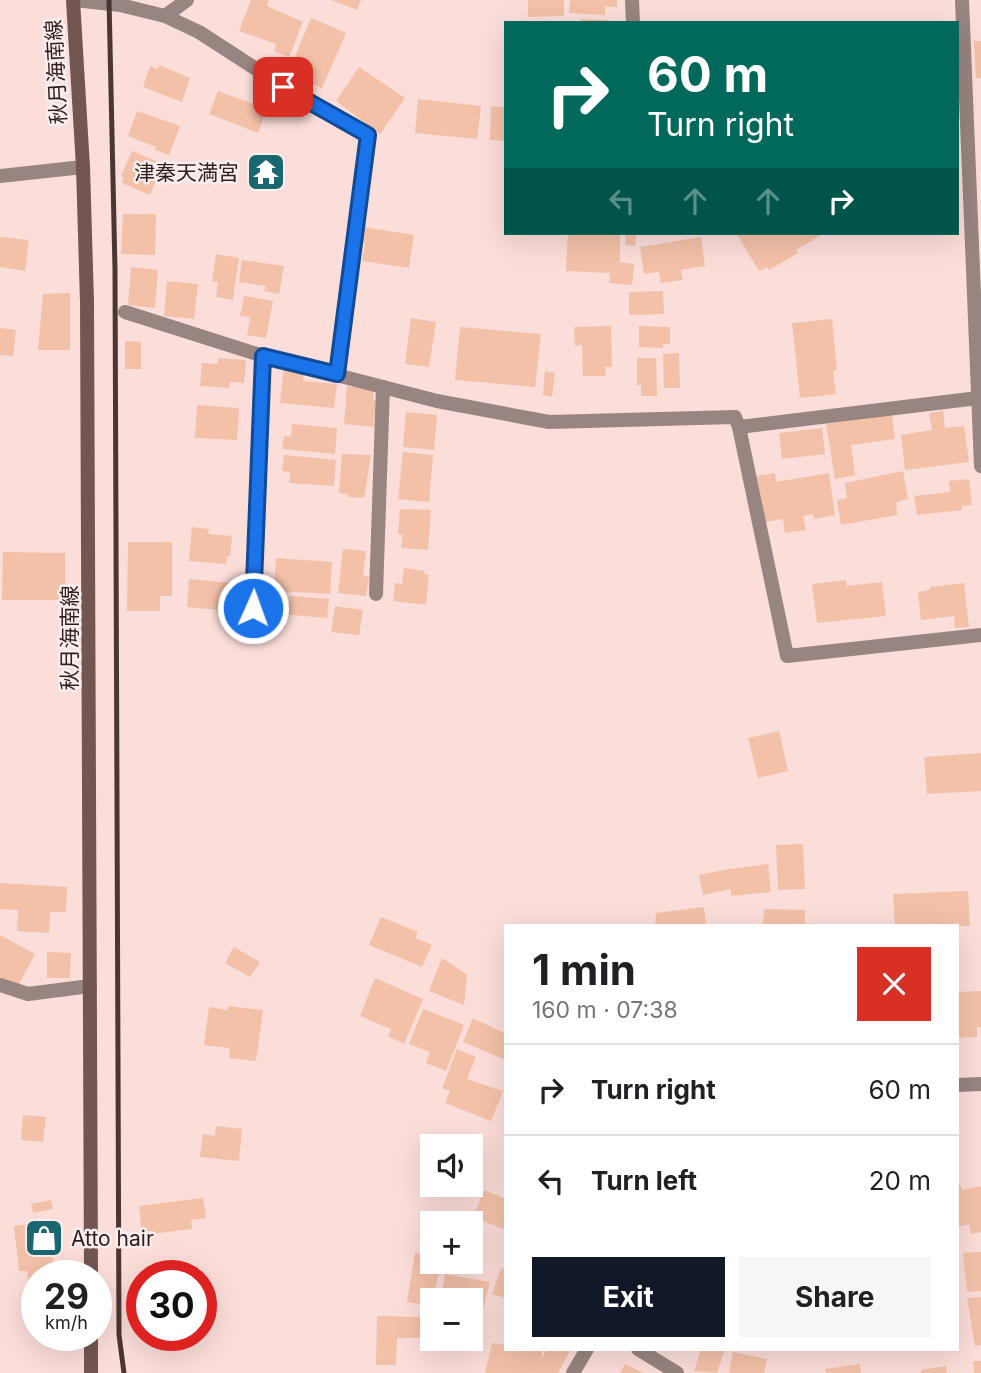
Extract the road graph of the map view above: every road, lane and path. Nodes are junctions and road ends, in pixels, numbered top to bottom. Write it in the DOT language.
graph roads {
  1 [pos="74,0"];
  2 [pos="187,0"];
  3 [pos="632,0"];
  4 [pos="962,0"];
  5 [pos="165,16"];
  6 [pos="633,21"];
  7 [pos="83,167"];
  8 [pos="0,176"];
  9 [pos="125,312"];
  10 [pos="263,356"];
  11 [pos="337,374"];
  12 [pos="383,387"];
  13 [pos="978,398"];
  14 [pos="739,428"];
  15 [pos="981,466"];
  16 [pos="376,594"];
  17 [pos="253,608"];
  18 [pos="981,635"];
  19 [pos="0,985"];
  20 [pos="90,986"];
  21 [pos="981,1084"];
  22 [pos="959,1085"];
  23 [pos="91,1260"];
  24 [pos="91,1351"];
  25 [pos="586,1351"];
  26 [pos="641,1351"];
  27 [pos="91,1373"];
  28 [pos="573,1373"];
  29 [pos="677,1373"];
  1 -- 5 [label="street"];
  1 -- 7 [label="main road, 秋月海南線"];
  2 -- 5 [label="street"];
  3 -- 6 [label="street"];
  4 -- 13 [label="street"];
  5 -- 11 [label="street"];
  7 -- 8 [label="street"];
  7 -- 20 [label="main road, 秋月海南線"];
  9 -- 10 [label="street"];
  10 -- 11 [label="street"];
  10 -- 17 [label="street"];
  11 -- 12 [label="street"];
  12 -- 14 [label="street"];
  12 -- 16 [label="street"];
  13 -- 14 [label="street"];
  13 -- 15 [label="street"];
  14 -- 18 [label="street"];
  19 -- 20 [label="street"];
  20 -- 23 [label="main road, 秋月海南線"];
  21 -- 22 [label="street"];
  24 -- 27 [label="main road"];
  25 -- 28 [label="street"];
  26 -- 29 [label="street"];
}
